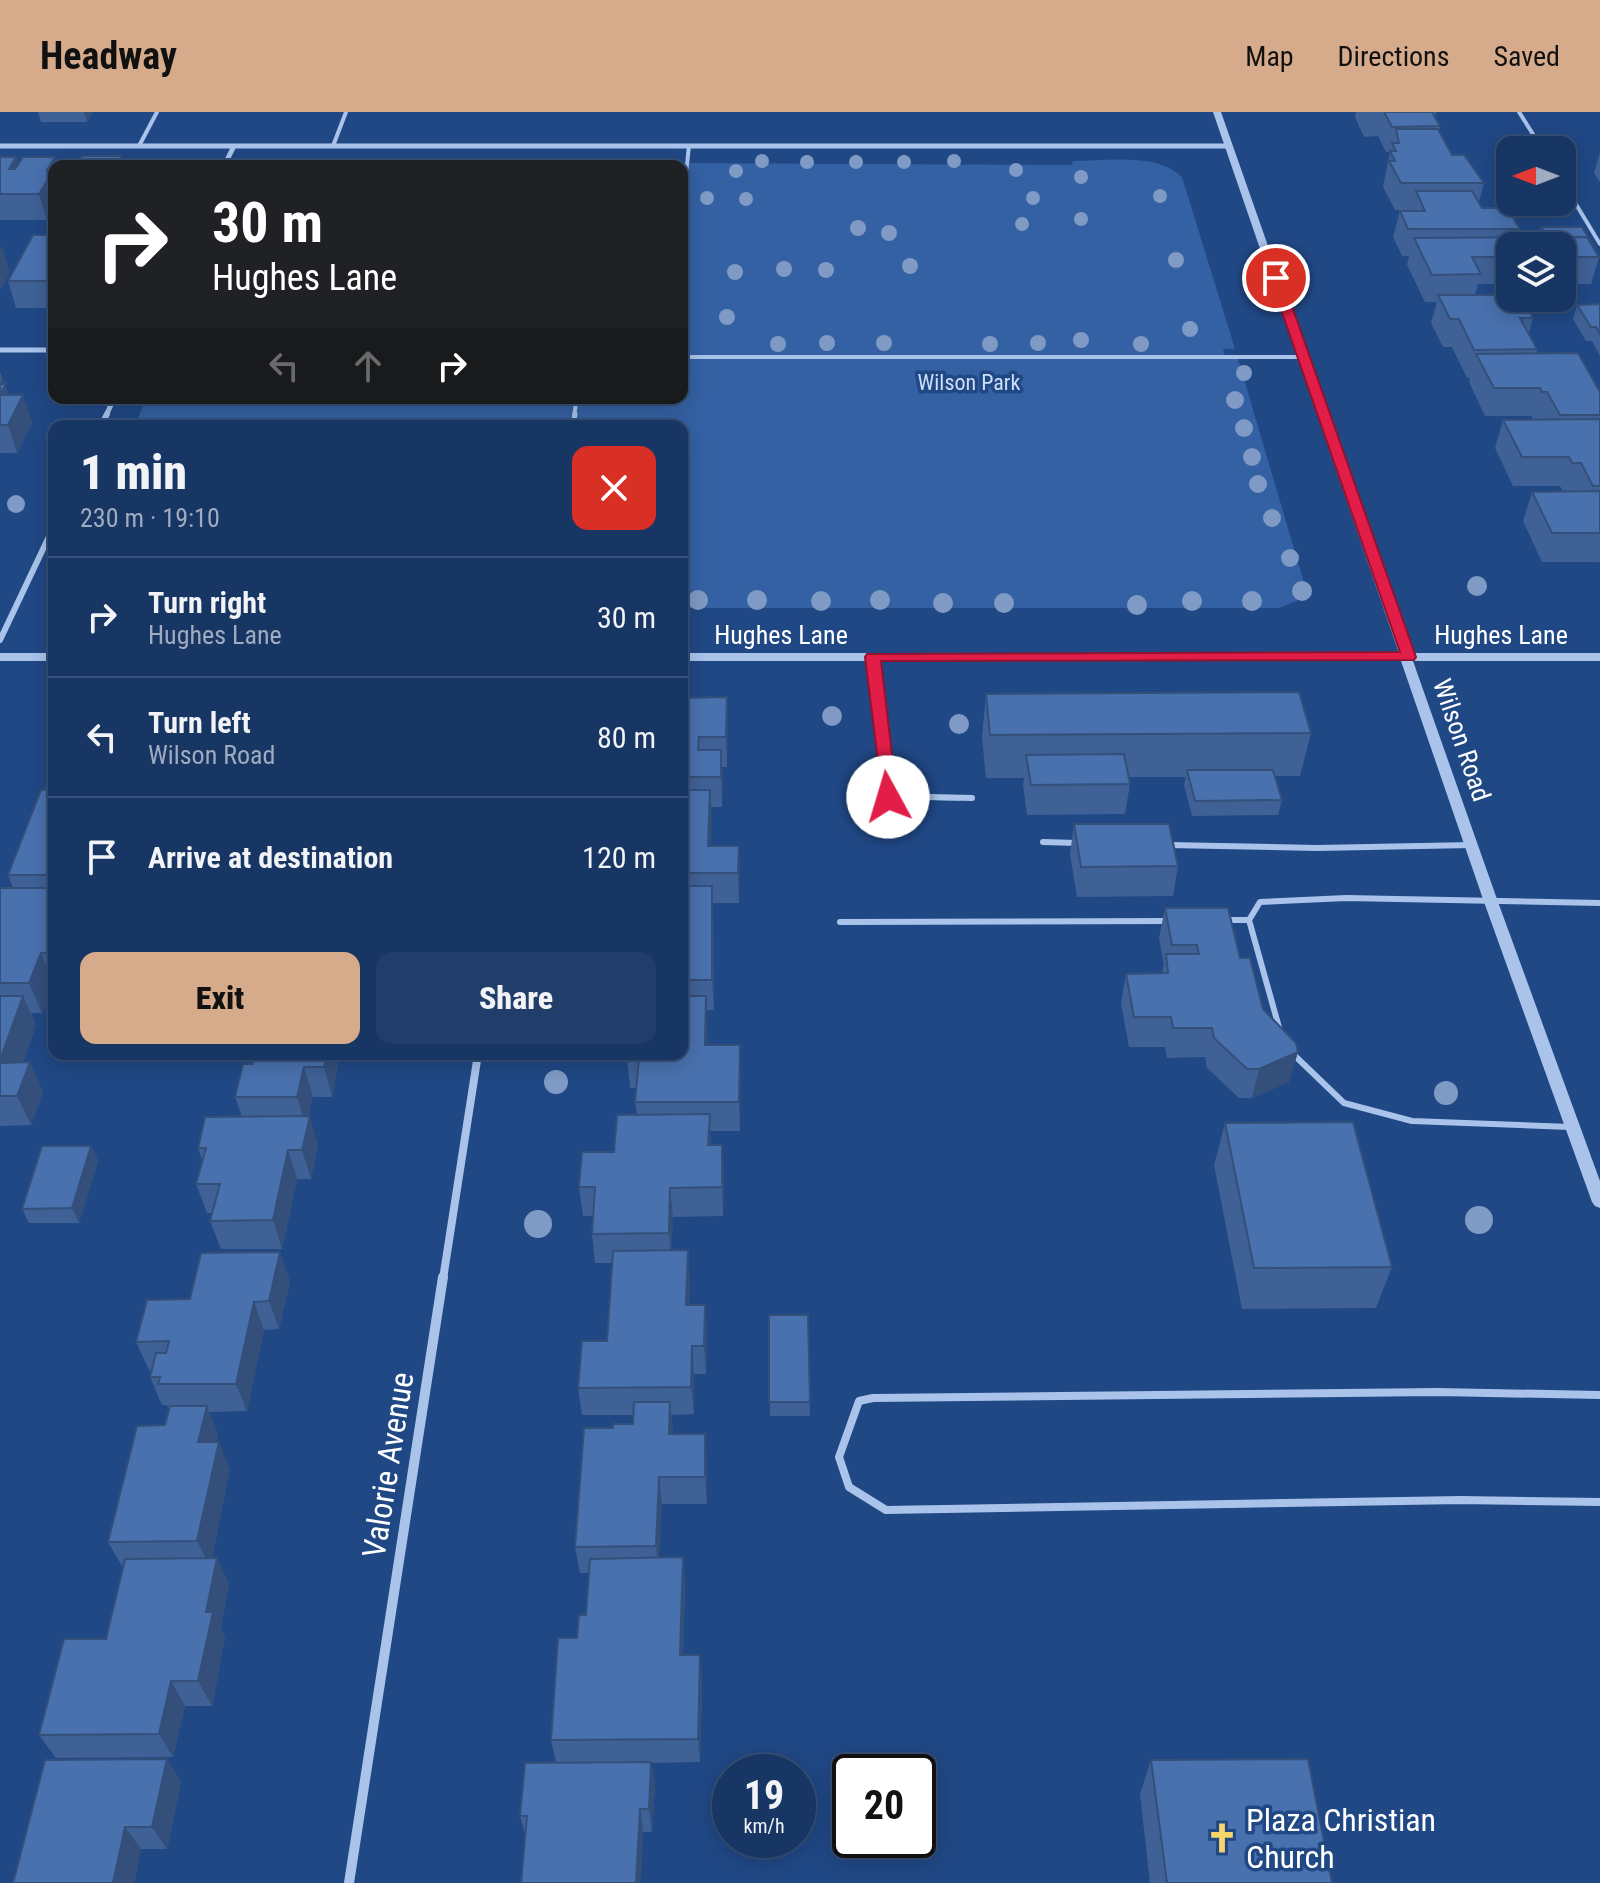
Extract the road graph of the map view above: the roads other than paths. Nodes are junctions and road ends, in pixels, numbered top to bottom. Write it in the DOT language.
graph roads {
  1 [pos="157,112"];
  2 [pos="346,112"];
  3 [pos="1217,112"];
  4 [pos="1519,112"];
  5 [pos="1534,136"];
  6 [pos="0,146"];
  7 [pos="139,146"];
  8 [pos="234,146"];
  9 [pos="333,146"];
  10 [pos="689,146"];
  11 [pos="1229,146"];
  12 [pos="227,160"];
  13 [pos="687,160"];
  14 [pos="1576,204"];
  15 [pos="1600,244"];
  16 [pos="0,350"];
  17 [pos="48,350"];
  18 [pos="688,357"];
  19 [pos="1304,357"];
  20 [pos="48,539"];
  21 [pos="0,640"];
  22 [pos="0,657"];
  23 [pos="48,657"];
  24 [pos="688,657"];
  25 [pos="873,657"];
  26 [pos="1409,657"];
  27 [pos="1600,657"];
  28 [pos="972,798"];
  29 [pos="1043,842"];
  30 [pos="1088,843"];
  31 [pos="1165,845"];
  32 [pos="1472,845"];
  33 [pos="1491,902"];
  34 [pos="1600,903"];
  35 [pos="1220,920"];
  36 [pos="1249,920"];
  37 [pos="1175,921"];
  38 [pos="840,922"];
  39 [pos="477,1060"];
  40 [pos="1571,1127"];
  41 [pos="1600,1202"];
  42 [pos="1600,1395"];
  43 [pos="1600,1502"];
  44 [pos="349,1883"];
  1 -- 7 [label="lane"];
  2 -- 9 [label="lane"];
  3 -- 11 [label="street, Wilson Road"];
  4 -- 5 [label="lane"];
  6 -- 7 [label="street"];
  7 -- 8 [label="street"];
  8 -- 9 [label="street"];
  8 -- 12 [label="street"];
  9 -- 10 [label="street"];
  10 -- 11 [label="street"];
  10 -- 13 [label="lane"];
  11 -- 19 [label="street, Wilson Road"];
  14 -- 15 [label="lane"];
  16 -- 17 [label="street"];
  18 -- 19 [label="lane"];
  19 -- 26 [label="street, Wilson Road"];
  20 -- 21 [label="street"];
  22 -- 23 [label="street"];
  24 -- 25 [label="street, Hughes Lane"];
  25 -- 26 [label="street, Hughes Lane"];
  25 -- 28 [label="lane"];
  26 -- 27 [label="street, Hughes Lane"];
  26 -- 32 [label="street, Wilson Road"];
  29 -- 30 [label="lane"];
  31 -- 32 [label="lane"];
  32 -- 33 [label="street, Wilson Road"];
  33 -- 34 [label="lane"];
  33 -- 36 [label="lane"];
  33 -- 40 [label="street, Wilson Road"];
  35 -- 36 [label="lane"];
  36 -- 40 [label="lane"];
  37 -- 38 [label="lane"];
  39 -- 44 [label="street, Valorie Avenue"];
  40 -- 41 [label="street, Wilson Road"];
  42 -- 43 [label="lane"];
}
